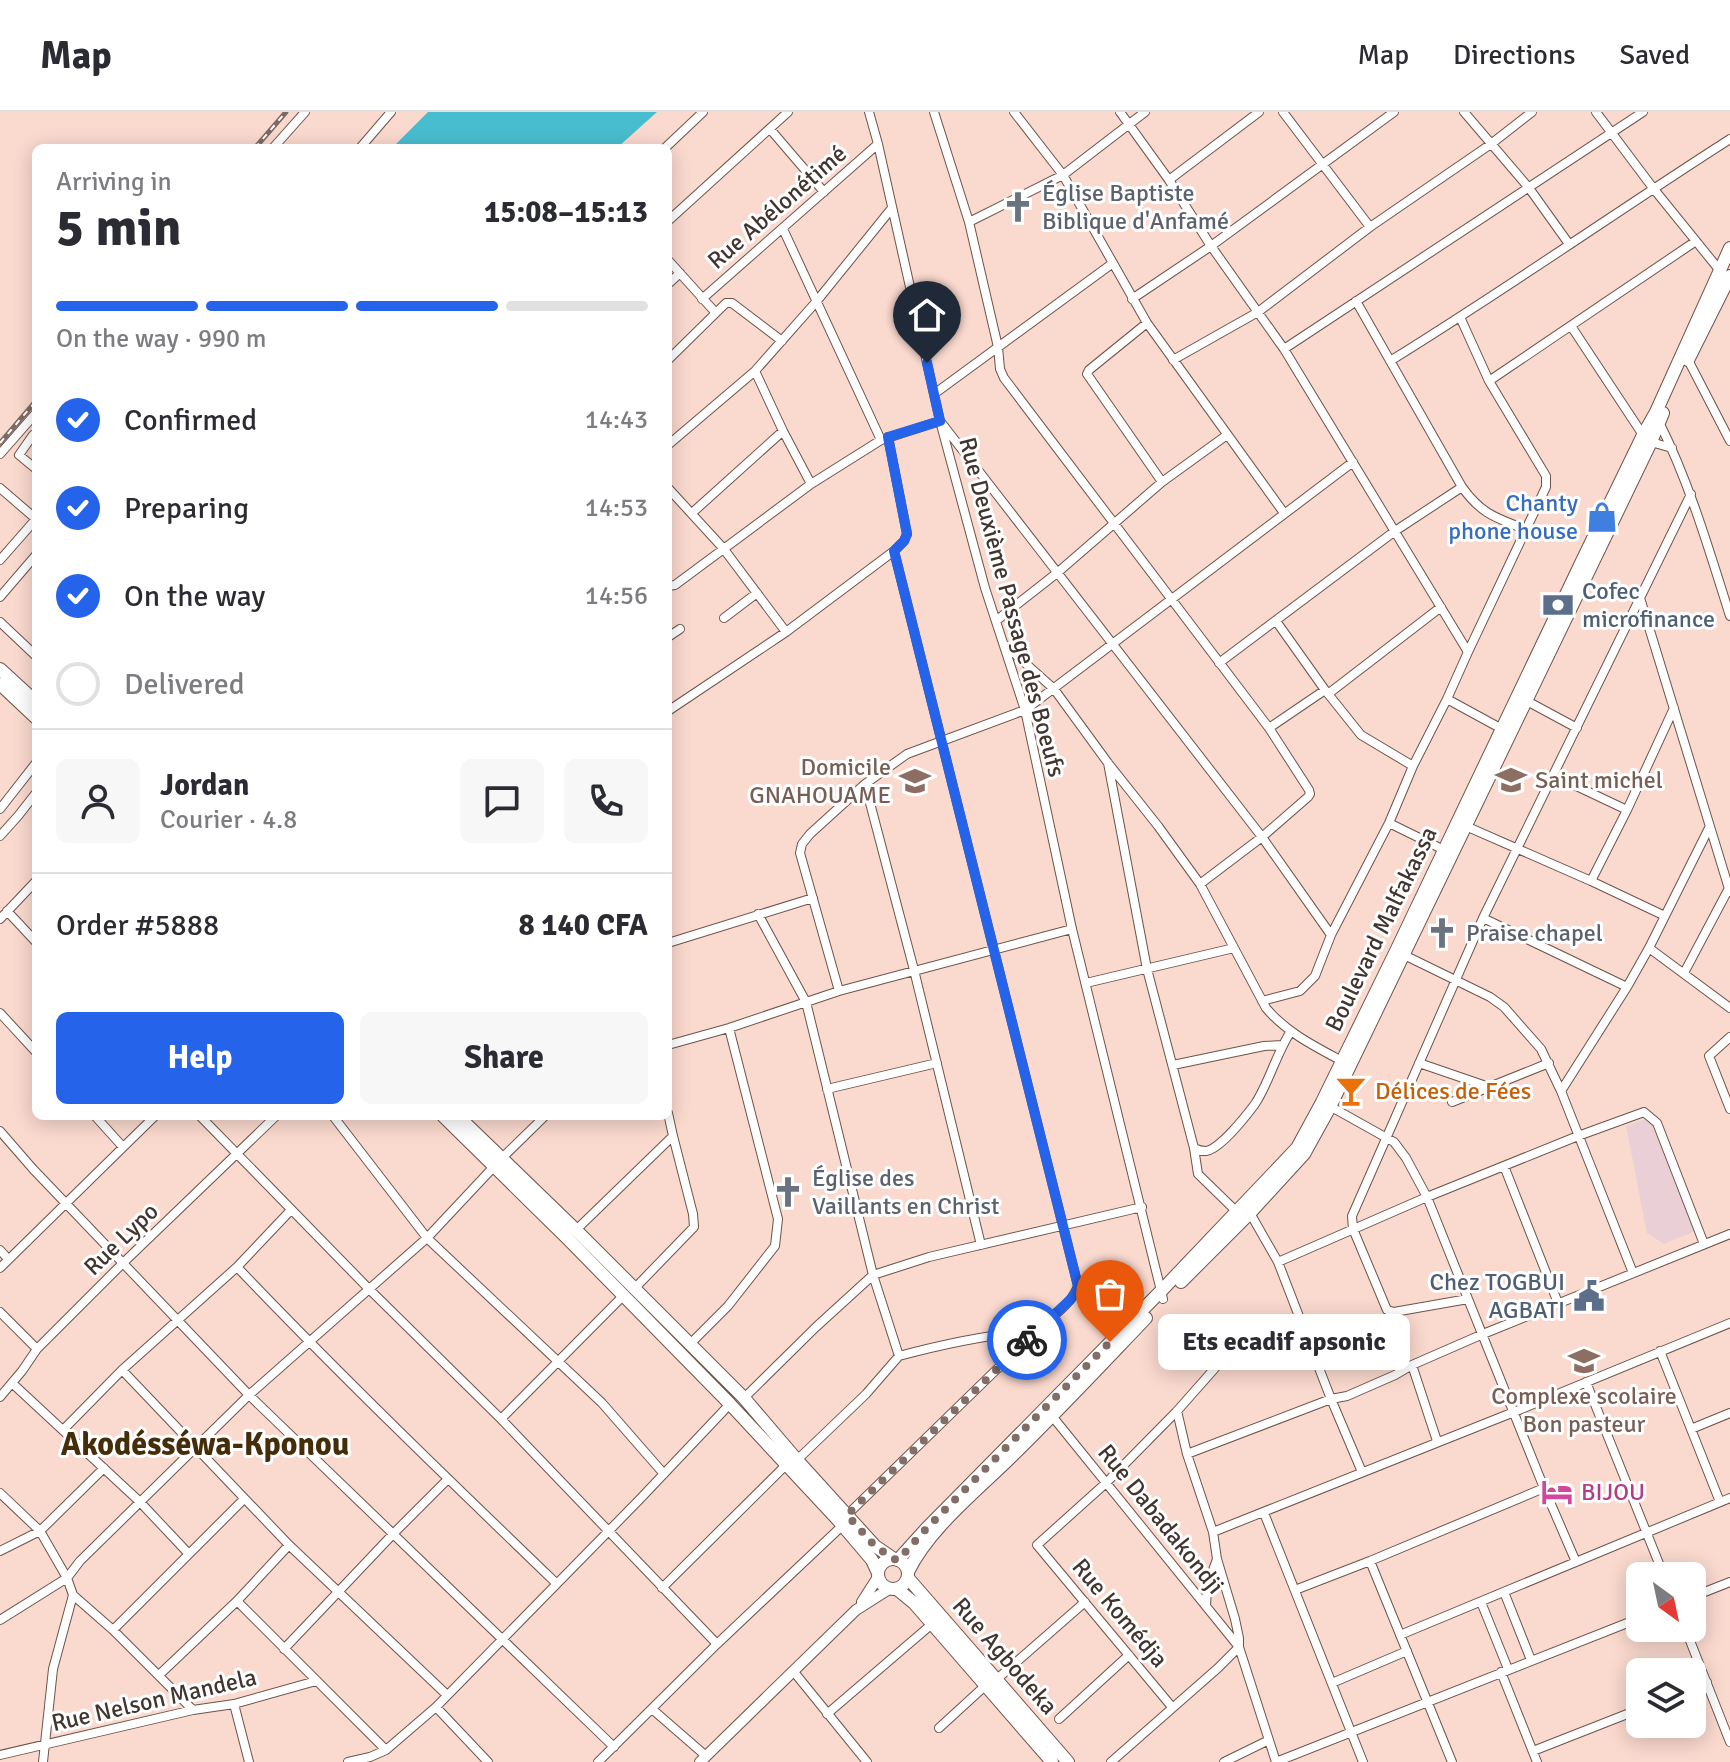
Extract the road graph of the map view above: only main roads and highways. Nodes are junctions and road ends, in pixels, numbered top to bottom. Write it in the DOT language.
graph roads {
  1 [pos="1730,248"];
  2 [pos="1727,278"];
  3 [pos="1647,438"];
  4 [pos="0,669"];
  5 [pos="0,684"];
  6 [pos="32,698"];
  7 [pos="32,714"];
  8 [pos="1461,824"];
  9 [pos="1400,953"];
  10 [pos="1326,1104"];
  11 [pos="448,1120"];
  12 [pos="461,1120"];
  13 [pos="498,1162"];
  14 [pos="629,1292"];
  15 [pos="1163,1294"];
  16 [pos="792,1462"];
  17 [pos="845,1520"];
  18 [pos="930,1531"];
  19 [pos="896,1559"];
  20 [pos="878,1575"];
  21 [pos="908,1575"];
  22 [pos="893,1589"];
  23 [pos="992,1682"];
  24 [pos="1052,1762"];
  25 [pos="1068,1762"];
  1 -- 2 [label="main road, Boulevard Malfakassa"];
  2 -- 3 [label="main road, Boulevard Malfakassa"];
  3 -- 8 [label="main road, Boulevard Malfakassa"];
  3 -- 8 [label="main road, Boulevard Malfakassa"];
  4 -- 6 [label="main road"];
  5 -- 7 [label="main road"];
  8 -- 9 [label="main road, Boulevard Malfakassa"];
  8 -- 9 [label="main road, Boulevard Malfakassa"];
  9 -- 10 [label="main road, Boulevard Malfakassa"];
  9 -- 10 [label="main road, Boulevard Malfakassa"];
  10 -- 15 [label="main road, Boulevard Malfakassa"];
  10 -- 15 [label="main road, Boulevard Malfakassa"];
  11 -- 13 [label="main road"];
  12 -- 13 [label="main road"];
  13 -- 14 [label="main road"];
  13 -- 14 [label="main road"];
  14 -- 16 [label="main road"];
  14 -- 16 [label="main road"];
  15 -- 18 [label="main road, Boulevard Malfakassa"];
  15 -- 18 [label="main road"];
  16 -- 17 [label="main road"];
  17 -- 19 [label="main road"];
  17 -- 20 [label="main road"];
  18 -- 19 [label="main road"];
  18 -- 21 [label="main road"];
  19 -- 20 [label="main road"];
  19 -- 21 [label="main road"];
  20 -- 22 [label="main road"];
  21 -- 22 [label="main road"];
  21 -- 23 [label="main road, Rue Agbodeka"];
  22 -- 23 [label="main road, Rue Agbodeka"];
  23 -- 24 [label="main road, Rue Agbodeka"];
  23 -- 25 [label="main road, Rue Agbodeka"];
}
